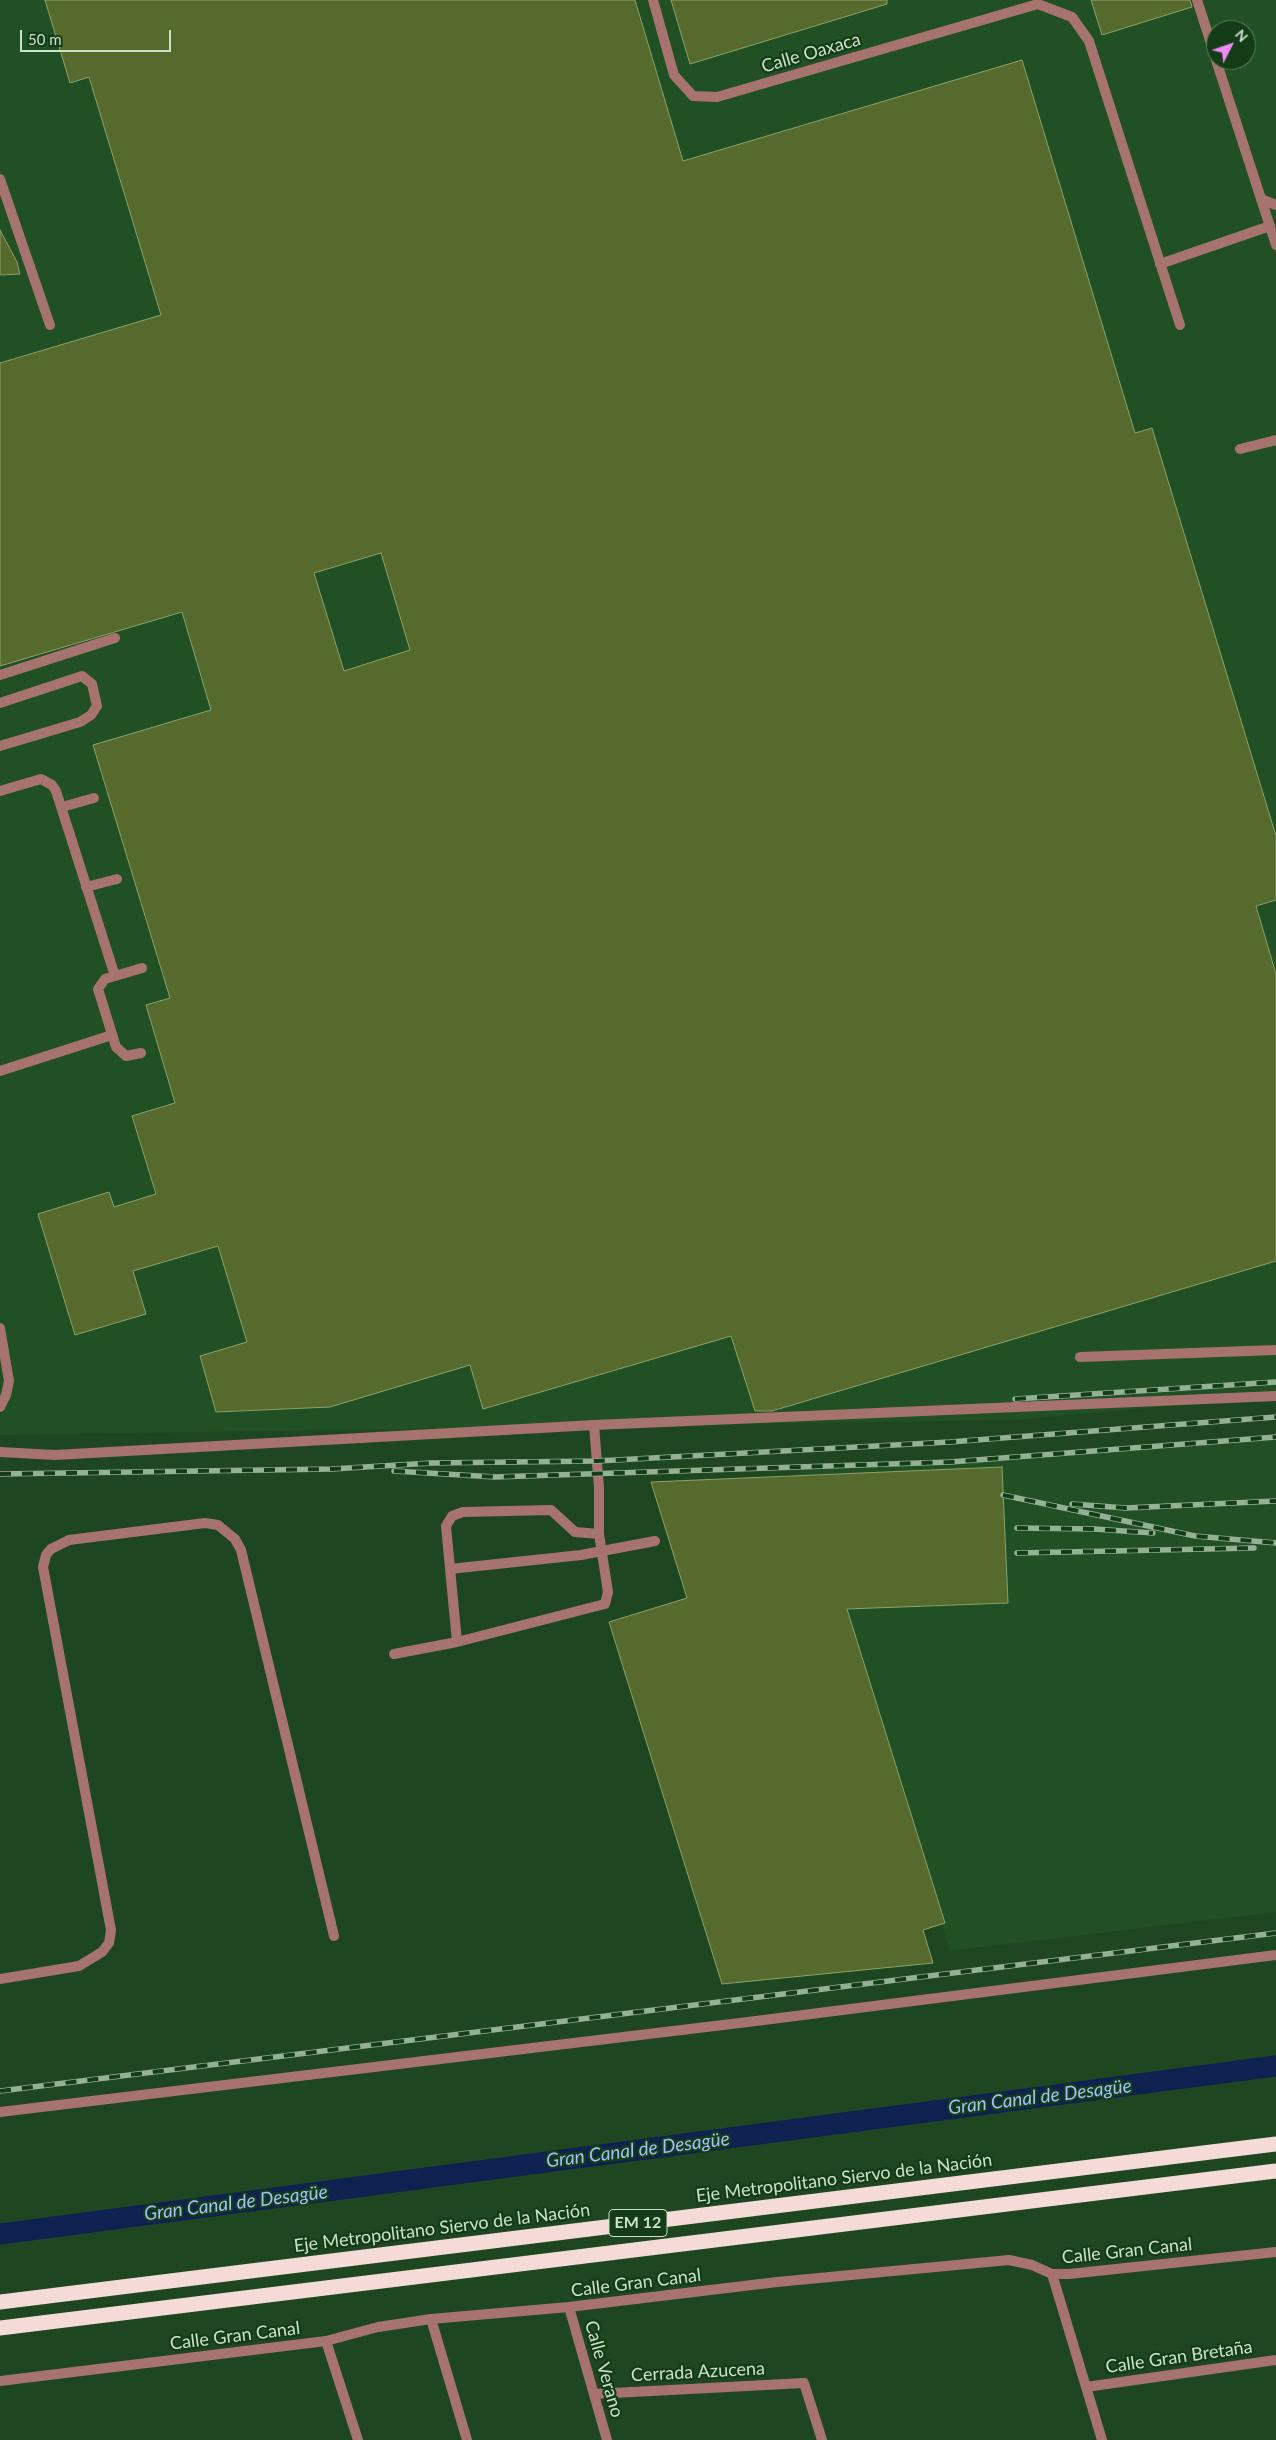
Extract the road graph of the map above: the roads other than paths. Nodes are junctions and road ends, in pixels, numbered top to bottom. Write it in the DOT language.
graph roads {
  1 [pos="654,0"];
  2 [pos="1197,0"];
  3 [pos="1206,28"];
  4 [pos="1220,70"];
  5 [pos="0,179"];
  6 [pos="1261,199"];
  7 [pos="1276,204"];
  8 [pos="1270,226"];
  9 [pos="1276,245"];
  10 [pos="1160,264"];
  11 [pos="50,325"];
  12 [pos="1180,325"];
  13 [pos="1276,440"];
  14 [pos="1240,449"];
  15 [pos="115,638"];
  16 [pos="0,675"];
  17 [pos="0,703"];
  18 [pos="0,746"];
  19 [pos="0,791"];
  20 [pos="94,798"];
  21 [pos="62,807"];
  22 [pos="117,879"];
  23 [pos="86,887"];
  24 [pos="142,968"];
  25 [pos="115,976"];
  26 [pos="112,1035"];
  27 [pos="141,1053"];
  28 [pos="0,1072"];
  29 [pos="0,1328"];
  30 [pos="1276,1350"];
  31 [pos="1080,1357"];
  32 [pos="1276,1396"];
  33 [pos="0,1407"];
  34 [pos="594,1425"];
  35 [pos="0,1452"];
  36 [pos="599,1534"];
  37 [pos="655,1541"];
  38 [pos="601,1552"];
  39 [pos="450,1569"];
  40 [pos="457,1642"];
  41 [pos="394,1654"];
  42 [pos="334,1936"];
  43 [pos="1276,1955"];
  44 [pos="0,1979"];
  45 [pos="0,2112"];
  46 [pos="1276,2144"];
  47 [pos="1276,2171"];
  48 [pos="1276,2252"];
  49 [pos="1052,2274"];
  50 [pos="0,2302"];
  51 [pos="569,2308"];
  52 [pos="431,2319"];
  53 [pos="0,2328"];
  54 [pos="326,2341"];
  55 [pos="1276,2360"];
  56 [pos="0,2381"];
  57 [pos="1086,2387"];
  58 [pos="594,2394"];
  59 [pos="358,2440"];
  60 [pos="467,2440"];
  61 [pos="607,2440"];
  62 [pos="822,2440"];
  63 [pos="1102,2440"];
  1 -- 10 [label="street, Calle Oaxaca"];
  2 -- 3 [label="street"];
  4 -- 6 [label="street"];
  5 -- 11 [label="street"];
  6 -- 7 [label="street"];
  6 -- 8 [label="street"];
  8 -- 9 [label="street"];
  8 -- 10 [label="street"];
  10 -- 12 [label="street"];
  13 -- 14 [label="street"];
  15 -- 16 [label="street"];
  17 -- 18 [label="street"];
  19 -- 21 [label="street"];
  20 -- 21 [label="street"];
  21 -- 23 [label="street"];
  22 -- 23 [label="street"];
  23 -- 25 [label="street"];
  24 -- 25 [label="street"];
  25 -- 26 [label="street"];
  26 -- 27 [label="street"];
  26 -- 28 [label="street"];
  29 -- 33 [label="street"];
  30 -- 31 [label="street"];
  32 -- 34 [label="street"];
  34 -- 35 [label="street"];
  34 -- 36 [label="street"];
  36 -- 38 [label="street"];
  36 -- 39 [label="street"];
  37 -- 38 [label="street"];
  38 -- 39 [label="street"];
  38 -- 40 [label="street"];
  39 -- 40 [label="street"];
  40 -- 41 [label="street"];
  42 -- 44 [label="street"];
  43 -- 45 [label="street"];
  46 -- 50 [label="highway, Eje Metropolitano Siervo de la Nación / EM 12"];
  47 -- 53 [label="highway, EM 12"];
  48 -- 49 [label="street, Calle Gran Canal"];
  49 -- 51 [label="street, Calle Gran Canal"];
  49 -- 57 [label="street"];
  51 -- 52 [label="street, Calle Gran Canal"];
  51 -- 58 [label="street, Calle Verano"];
  52 -- 54 [label="street, Calle Gran Canal"];
  52 -- 60 [label="street"];
  54 -- 56 [label="street, Calle Gran Canal"];
  54 -- 59 [label="street"];
  55 -- 57 [label="street, Calle Gran Bretaña"];
  57 -- 63 [label="street"];
  58 -- 61 [label="street, Calle Verano"];
  58 -- 62 [label="street, Cerrada Azucena"];
}
